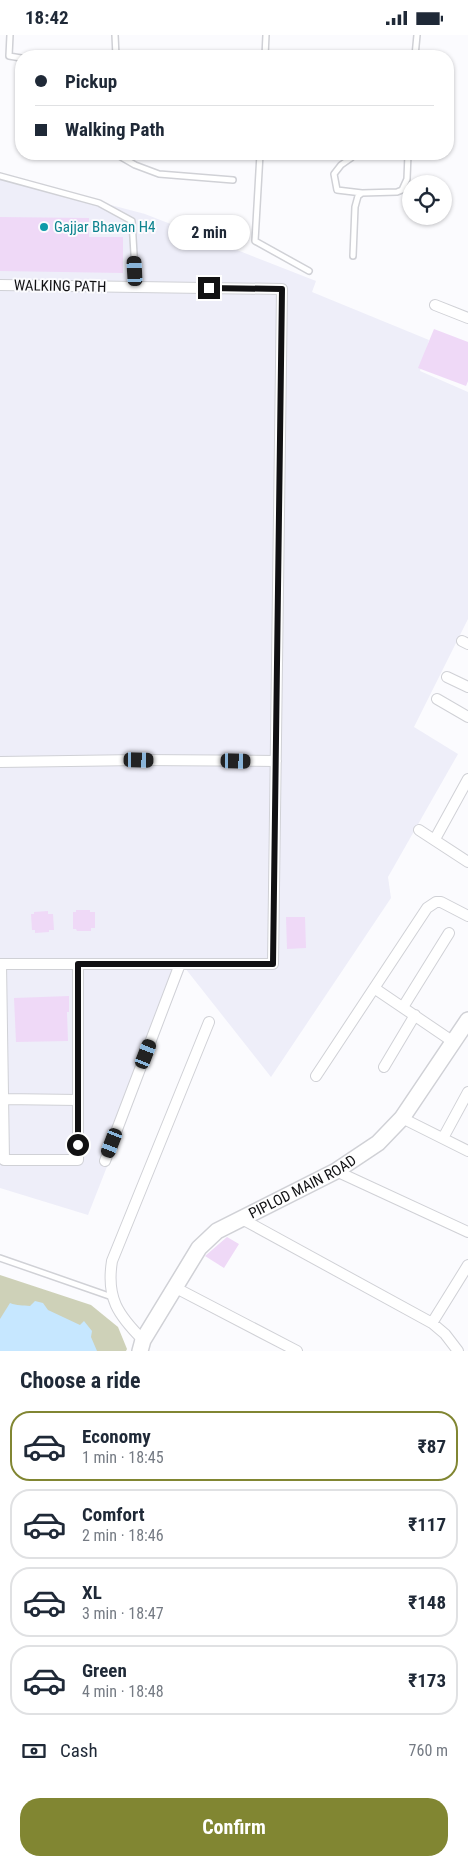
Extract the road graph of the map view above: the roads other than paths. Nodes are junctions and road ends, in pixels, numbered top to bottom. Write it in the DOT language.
graph roads {
  1 [pos="10,35"];
  2 [pos="115,35"];
  3 [pos="266,35"];
  4 [pos="417,35"];
  5 [pos="116,50"];
  6 [pos="265,50"];
  7 [pos="416,50"];
  8 [pos="15,57"];
  9 [pos="126,160"];
  10 [pos="260,160"];
  11 [pos="349,160"];
  12 [pos="408,160"];
  13 [pos="0,176"];
  14 [pos="233,180"];
  15 [pos="362,193"];
  16 [pos="353,256"];
  17 [pos="309,271"];
  18 [pos="0,285"];
  19 [pos="136,287"];
  20 [pos="435,305"];
  21 [pos="468,318"];
  22 [pos="447,677"];
  23 [pos="468,687"];
  24 [pos="437,699"];
  25 [pos="468,717"];
  26 [pos="276,761"];
  27 [pos="0,762"];
  28 [pos="468,779"];
  29 [pos="419,829"];
  30 [pos="435,839"];
  31 [pos="468,862"];
  32 [pos="468,916"];
  33 [pos="450,933"];
  34 [pos="0,964"];
  35 [pos="78,964"];
  36 [pos="180,964"];
  37 [pos="374,988"];
  38 [pos="403,1007"];
  39 [pos="415,1015"];
  40 [pos="468,1020"];
  41 [pos="209,1022"];
  42 [pos="452,1041"];
  43 [pos="384,1067"];
  44 [pos="316,1076"];
  45 [pos="468,1092"];
  46 [pos="3,1099"];
  47 [pos="78,1100"];
  48 [pos="402,1117"];
  49 [pos="443,1137"];
  50 [pos="468,1151"];
  51 [pos="105,1161"];
  52 [pos="336,1171"];
  53 [pos="242,1219"];
  54 [pos="468,1232"];
  55 [pos="0,1258"];
  56 [pos="468,1265"];
  57 [pos="176,1288"];
  58 [pos="112,1297"];
  59 [pos="432,1323"];
  60 [pos="142,1346"];
  61 [pos="297,1351"];
  62 [pos="458,1351"];
  1 -- 8 [label="lane"];
  2 -- 5 [label="lane"];
  3 -- 6 [label="lane"];
  4 -- 7 [label="lane"];
  9 -- 14 [label="lane"];
  10 -- 17 [label="lane"];
  11 -- 15 [label="lane"];
  12 -- 15 [label="lane"];
  13 -- 19 [label="lane"];
  15 -- 16 [label="lane"];
  18 -- 19 [label="street, WALKING PATH"];
  19 -- 26 [label="street, WALKING PATH"];
  20 -- 21 [label="street"];
  22 -- 23 [label="street"];
  24 -- 25 [label="street"];
  26 -- 27 [label="street"];
  26 -- 36 [label="street, WALKING PATH"];
  28 -- 30 [label="street"];
  29 -- 30 [label="street"];
  30 -- 31 [label="street"];
  32 -- 37 [label="street"];
  33 -- 38 [label="street"];
  34 -- 35 [label="street, WALKING PATH"];
  34 -- 46 [label="street"];
  35 -- 36 [label="street, WALKING PATH"];
  35 -- 47 [label="street"];
  36 -- 51 [label="street"];
  37 -- 38 [label="street"];
  37 -- 44 [label="street"];
  38 -- 39 [label="street"];
  39 -- 42 [label="street"];
  39 -- 43 [label="street"];
  40 -- 42 [label="street, PIPLOD MAIN ROAD"];
  41 -- 58 [label="street"];
  42 -- 48 [label="street, PIPLOD MAIN ROAD"];
  45 -- 49 [label="street"];
  46 -- 47 [label="street"];
  46 -- 47 [label="street"];
  48 -- 49 [label="street"];
  48 -- 52 [label="street, PIPLOD MAIN ROAD"];
  49 -- 50 [label="street"];
  52 -- 53 [label="street, PIPLOD MAIN ROAD"];
  52 -- 54 [label="street"];
  53 -- 57 [label="street, PIPLOD MAIN ROAD"];
  53 -- 59 [label="street"];
  55 -- 58 [label="lane"];
  56 -- 59 [label="street"];
  57 -- 60 [label="street, PIPLOD MAIN ROAD"];
  57 -- 61 [label="street"];
  58 -- 60 [label="street"];
  59 -- 62 [label="street"];
}
